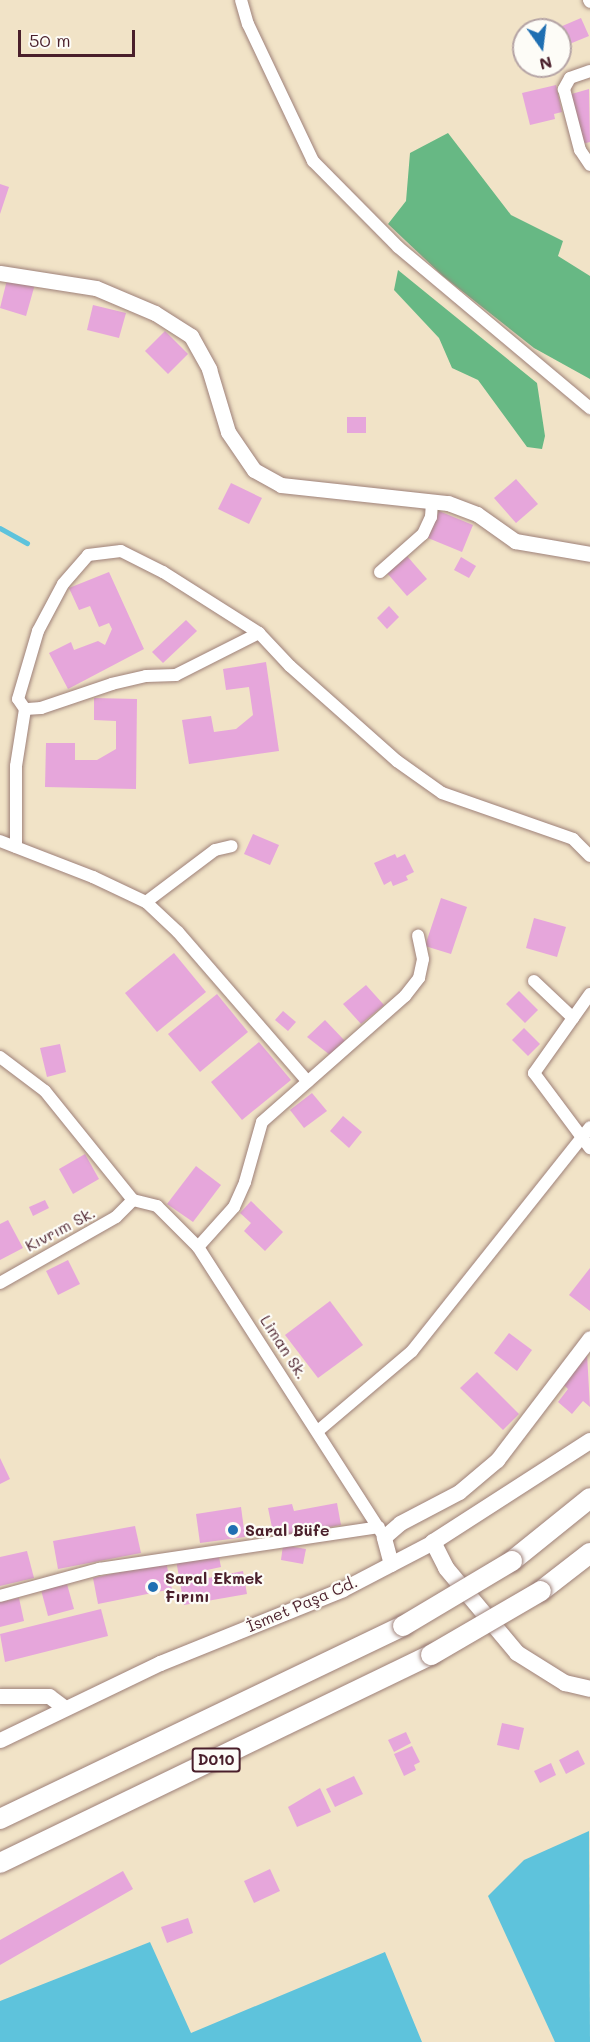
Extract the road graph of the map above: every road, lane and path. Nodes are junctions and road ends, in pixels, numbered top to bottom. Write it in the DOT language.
graph roads {
  1 [pos="241,0"];
  2 [pos="590,72"];
  3 [pos="590,165"];
  4 [pos="0,273"];
  5 [pos="590,408"];
  6 [pos="432,501"];
  7 [pos="590,554"];
  8 [pos="380,572"];
  9 [pos="259,633"];
  10 [pos="25,709"];
  11 [pos="0,841"];
  12 [pos="232,846"];
  13 [pos="16,847"];
  14 [pos="590,856"];
  15 [pos="146,902"];
  16 [pos="418,936"];
  17 [pos="534,981"];
  18 [pos="590,994"];
  19 [pos="573,1018"];
  20 [pos="0,1057"];
  21 [pos="308,1082"];
  22 [pos="587,1138"];
  23 [pos="133,1200"];
  24 [pos="198,1247"];
  25 [pos="0,1283"];
  26 [pos="590,1338"];
  27 [pos="319,1430"];
  28 [pos="590,1441"];
  29 [pos="590,1498"];
  30 [pos="382,1532"];
  31 [pos="433,1542"];
  32 [pos="590,1553"];
  33 [pos="391,1564"];
  34 [pos="0,1596"];
  35 [pos="590,1689"];
  36 [pos="0,1696"];
  37 [pos="65,1708"];
  38 [pos="0,1740"];
  39 [pos="0,1819"];
  40 [pos="0,1863"];
  1 -- 5 [label="street"];
  2 -- 3 [label="street"];
  4 -- 6 [label="street"];
  6 -- 7 [label="street"];
  6 -- 8 [label="street"];
  9 -- 10 [label="street"];
  9 -- 10 [label="street"];
  9 -- 14 [label="street"];
  10 -- 13 [label="street"];
  11 -- 13 [label="street"];
  12 -- 15 [label="street"];
  13 -- 15 [label="street"];
  15 -- 21 [label="street"];
  16 -- 21 [label="street"];
  17 -- 19 [label="street"];
  18 -- 19 [label="street"];
  19 -- 22 [label="street"];
  20 -- 23 [label="street"];
  21 -- 24 [label="street"];
  22 -- 27 [label="street"];
  23 -- 24 [label="street, Liman Sk."];
  23 -- 25 [label="street, Kıvrım Sk."];
  24 -- 27 [label="street, Liman Sk."];
  26 -- 30 [label="street"];
  27 -- 30 [label="street, Liman Sk."];
  28 -- 31 [label="main road, İsmet Paşa Cd."];
  29 -- 39 [label="highway, D010, bridge"];
  30 -- 33 [label="street"];
  30 -- 34 [label="street"];
  31 -- 33 [label="street, İsmet Paşa Cd."];
  31 -- 35 [label="main road"];
  32 -- 40 [label="highway, D010, bridge"];
  33 -- 37 [label="street, İsmet Paşa Cd."];
  36 -- 37 [label="street"];
  37 -- 38 [label="street, İsmet Paşa Cd."];
}
